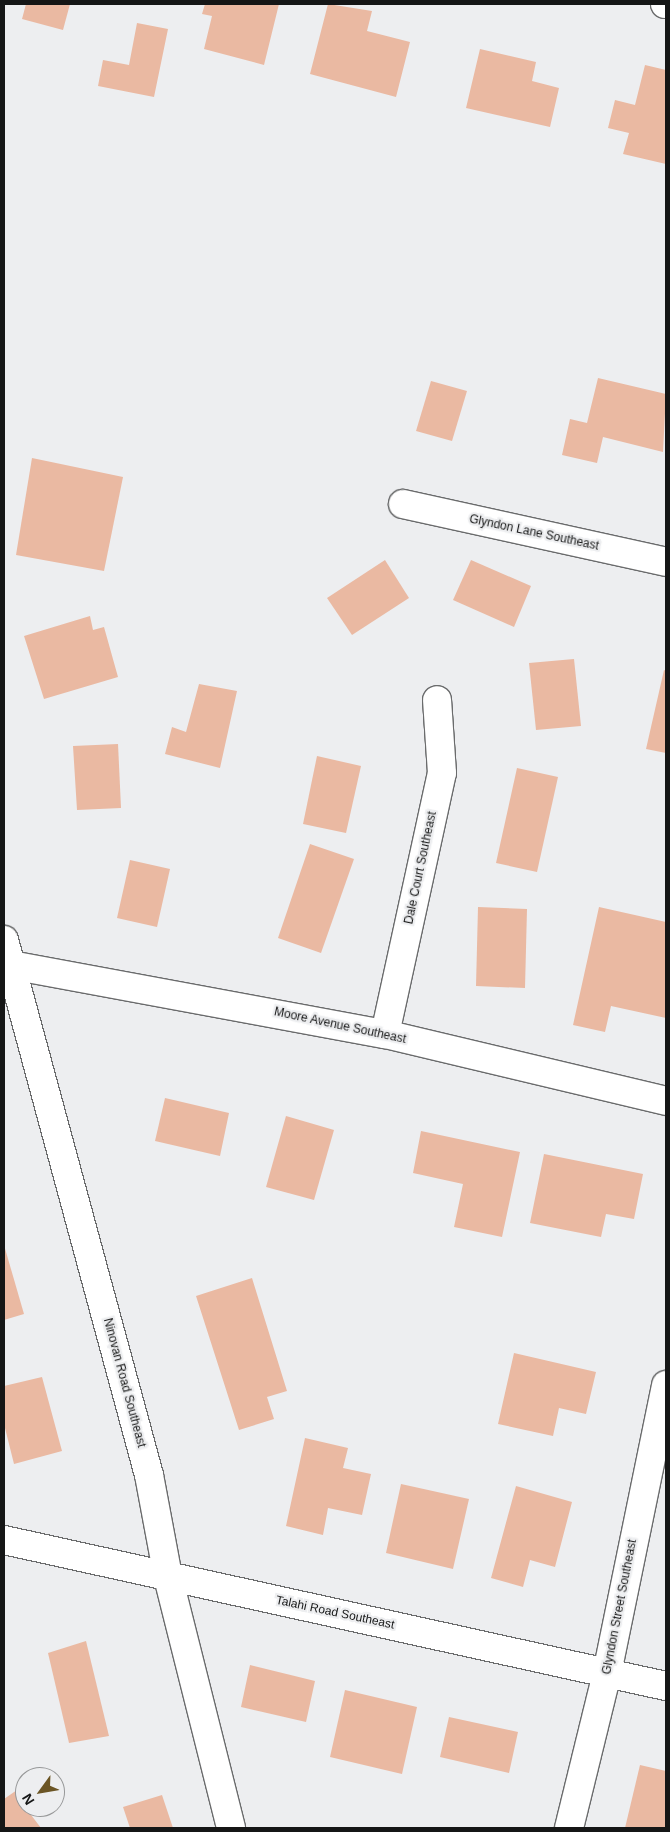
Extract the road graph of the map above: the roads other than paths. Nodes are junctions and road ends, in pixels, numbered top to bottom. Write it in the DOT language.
graph roads {
  1 [pos="403,504"];
  2 [pos="666,562"];
  3 [pos="437,700"];
  4 [pos="7,952"];
  5 [pos="385,1034"];
  6 [pos="666,1101"];
  7 [pos="666,1385"];
  8 [pos="4,1540"];
  9 [pos="168,1577"];
  10 [pos="607,1673"];
  11 [pos="666,1686"];
  12 [pos="231,1828"];
  13 [pos="569,1828"];
  1 -- 2 [label="street, Glyndon Lane Southeast"];
  3 -- 5 [label="street, Dale Court Southeast"];
  4 -- 5 [label="street, Moore Avenue Southeast"];
  4 -- 9 [label="street, Ninovan Road Southeast"];
  5 -- 6 [label="street, Moore Avenue Southeast"];
  7 -- 10 [label="street, Glyndon Street Southeast"];
  8 -- 9 [label="street, Talahi Road Southeast"];
  9 -- 10 [label="street, Talahi Road Southeast"];
  9 -- 12 [label="street, Ninovan Road Southeast"];
  10 -- 11 [label="street, Talahi Road Southeast"];
  10 -- 13 [label="street, Glyndon Street Southeast"];
}
